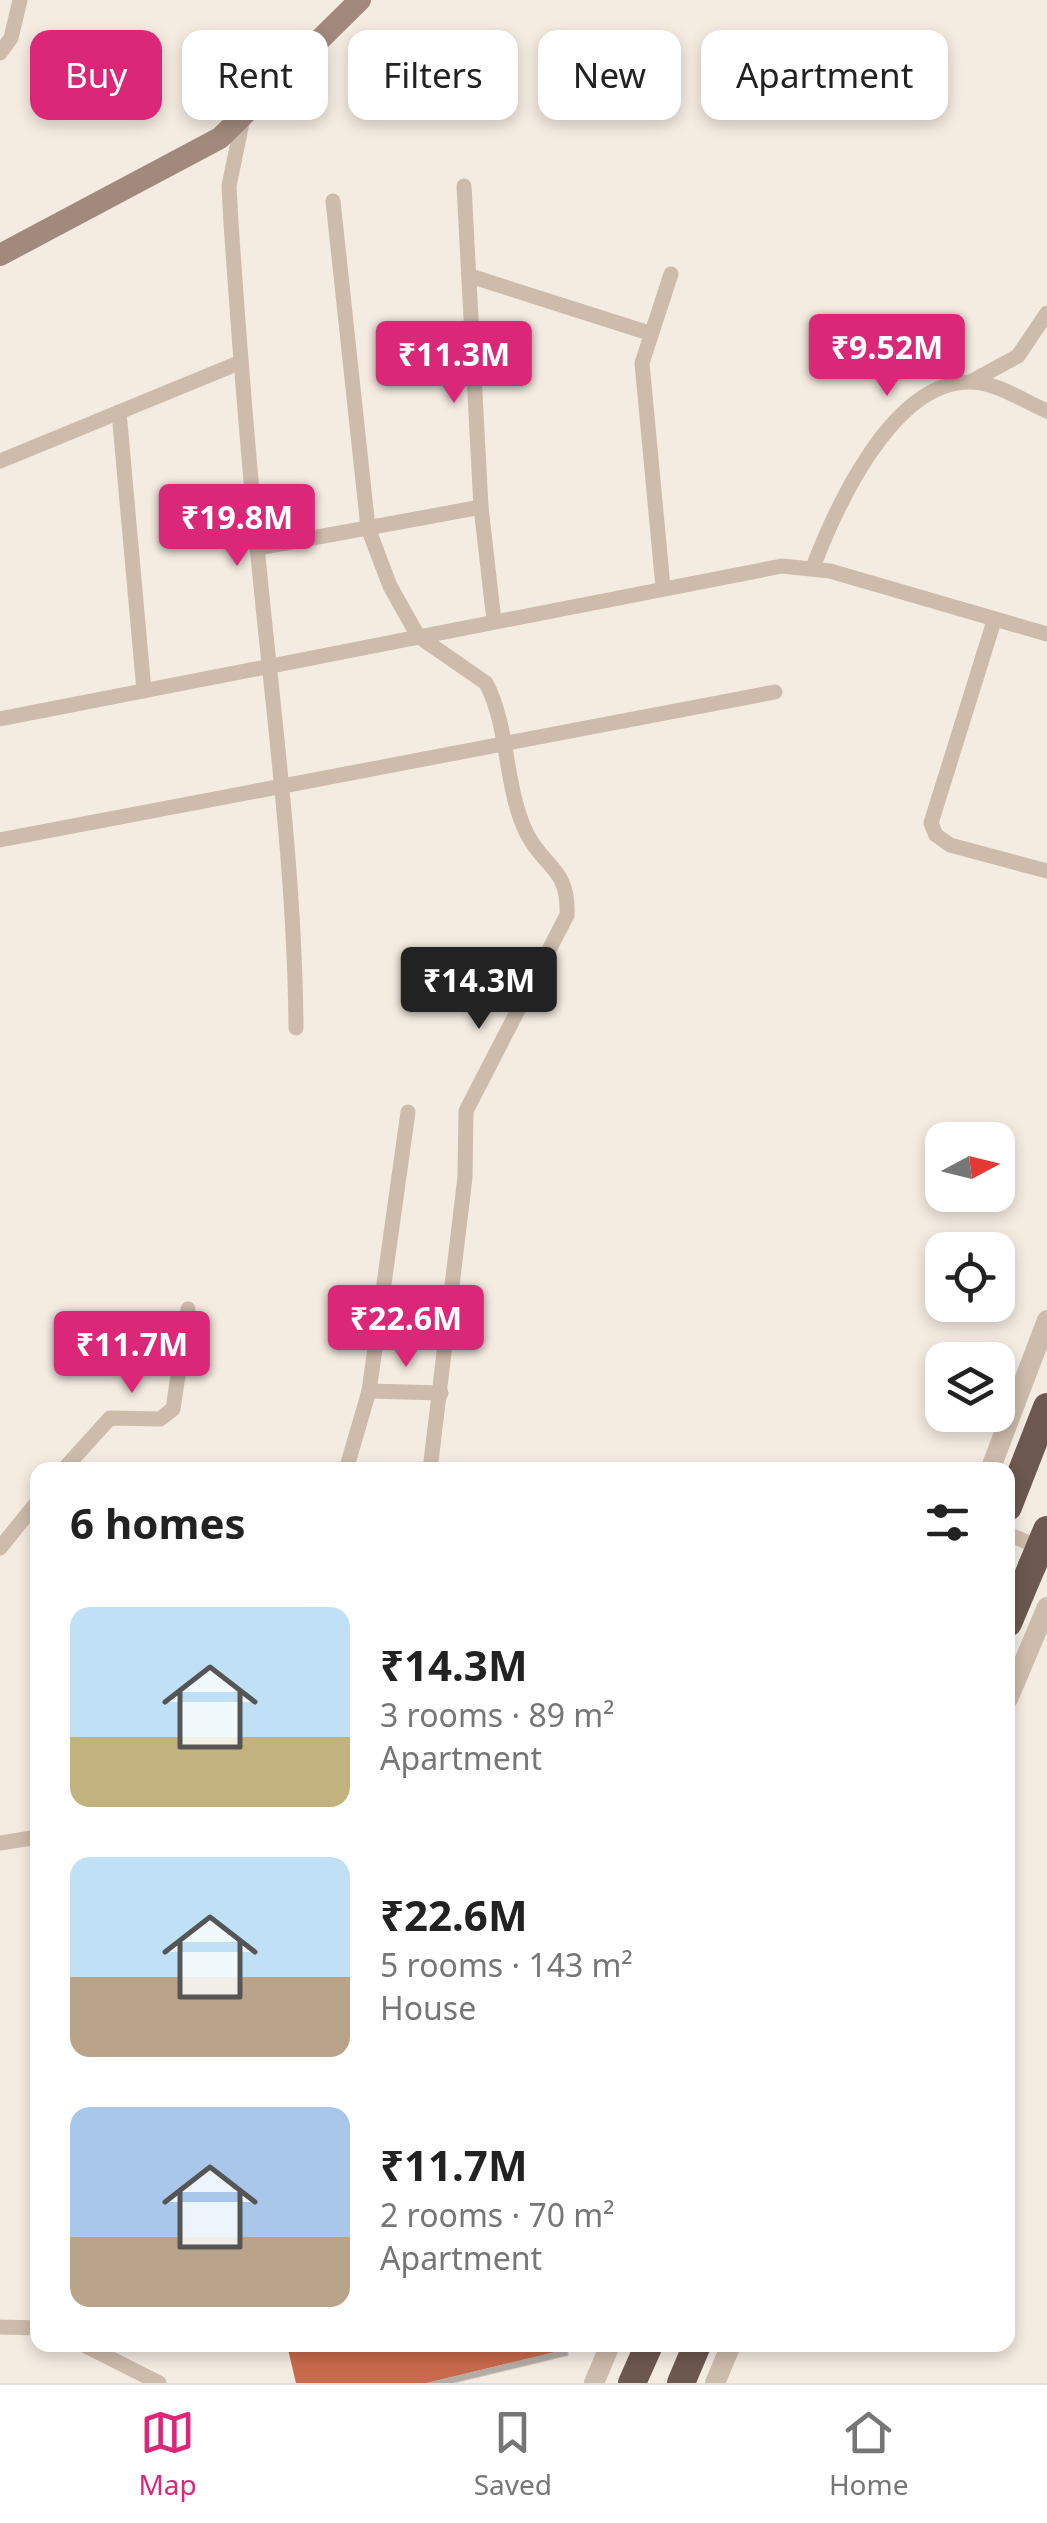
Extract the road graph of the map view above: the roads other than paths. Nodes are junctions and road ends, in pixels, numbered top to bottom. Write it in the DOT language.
graph roads {
  1 [pos="20,0"];
  2 [pos="360,0"];
  3 [pos="328,33"];
  4 [pos="0,53"];
  5 [pos="241,120"];
  6 [pos="244,120"];
  7 [pos="464,186"];
  8 [pos="332,202"];
  9 [pos="0,255"];
  10 [pos="670,274"];
  11 [pos="470,276"];
  12 [pos="1047,313"];
  13 [pos="649,332"];
  14 [pos="240,362"];
  15 [pos="972,382"];
  16 [pos="1047,411"];
  17 [pos="119,412"];
  18 [pos="0,461"];
  19 [pos="481,508"];
  20 [pos="368,528"];
  21 [pos="258,548"];
  22 [pos="813,568"];
  23 [pos="663,587"];
  24 [pos="494,621"];
  25 [pos="994,622"];
  26 [pos="1047,634"];
  27 [pos="418,636"];
  28 [pos="269,666"];
  29 [pos="144,691"];
  30 [pos="776,692"];
  31 [pos="0,720"];
  32 [pos="506,745"];
  33 [pos="285,788"];
  34 [pos="0,840"];
  35 [pos="1047,871"];
  36 [pos="296,1028"];
  37 [pos="408,1112"];
  38 [pos="188,1309"];
  39 [pos="1047,1320"];
  40 [pos="369,1391"];
  41 [pos="441,1393"];
  42 [pos="1047,1406"];
  43 [pos="69,1462"];
  44 [pos="348,1462"];
  45 [pos="431,1462"];
  46 [pos="993,1462"];
  47 [pos="1015,1489"];
  48 [pos="30,1512"];
  49 [pos="1047,1530"];
  50 [pos="1015,1539"];
  51 [pos="0,1548"];
  52 [pos="1040,1558"];
  53 [pos="1047,1607"];
  54 [pos="1015,1609"];
  55 [pos="1015,1682"];
  56 [pos="30,1838"];
  57 [pos="0,1843"];
  58 [pos="0,2328"];
  59 [pos="30,2328"];
  60 [pos="98,2352"];
  61 [pos="607,2352"];
  62 [pos="645,2352"];
  63 [pos="694,2352"];
  64 [pos="728,2352"];
  65 [pos="159,2383"];
  66 [pos="594,2383"];
  67 [pos="632,2383"];
  68 [pos="681,2383"];
  69 [pos="714,2383"];
  1 -- 4 [label="street"];
  2 -- 3 [label="main road"];
  5 -- 9 [label="main road"];
  6 -- 14 [label="street"];
  7 -- 11 [label="street"];
  8 -- 20 [label="street"];
  10 -- 13 [label="street"];
  11 -- 13 [label="street"];
  11 -- 19 [label="street"];
  12 -- 15 [label="street"];
  13 -- 23 [label="street"];
  14 -- 17 [label="street"];
  14 -- 21 [label="street"];
  15 -- 16 [label="street"];
  15 -- 22 [label="street"];
  17 -- 18 [label="street"];
  17 -- 29 [label="street"];
  19 -- 20 [label="street"];
  19 -- 24 [label="street"];
  20 -- 21 [label="street"];
  20 -- 27 [label="street"];
  21 -- 28 [label="street"];
  22 -- 23 [label="street"];
  22 -- 25 [label="street"];
  23 -- 24 [label="street"];
  24 -- 27 [label="street"];
  25 -- 26 [label="street"];
  25 -- 35 [label="street"];
  27 -- 28 [label="street"];
  27 -- 32 [label="street"];
  28 -- 29 [label="street"];
  28 -- 33 [label="street"];
  29 -- 31 [label="street"];
  30 -- 32 [label="street"];
  32 -- 33 [label="street"];
  32 -- 41 [label="street"];
  33 -- 34 [label="street"];
  33 -- 36 [label="street"];
  37 -- 40 [label="street"];
  38 -- 43 [label="street"];
  39 -- 46 [label="street"];
  40 -- 41 [label="street"];
  40 -- 44 [label="street"];
  41 -- 45 [label="street"];
  42 -- 47 [label="highway"];
  48 -- 51 [label="street"];
  49 -- 52 [label="highway, bridge"];
  50 -- 52 [label="street"];
  52 -- 54 [label="highway"];
  53 -- 55 [label="street"];
  56 -- 57 [label="street"];
  58 -- 59 [label="street"];
  60 -- 65 [label="street"];
  61 -- 66 [label="street"];
  62 -- 67 [label="highway"];
  63 -- 68 [label="highway"];
  64 -- 69 [label="street"];
}
